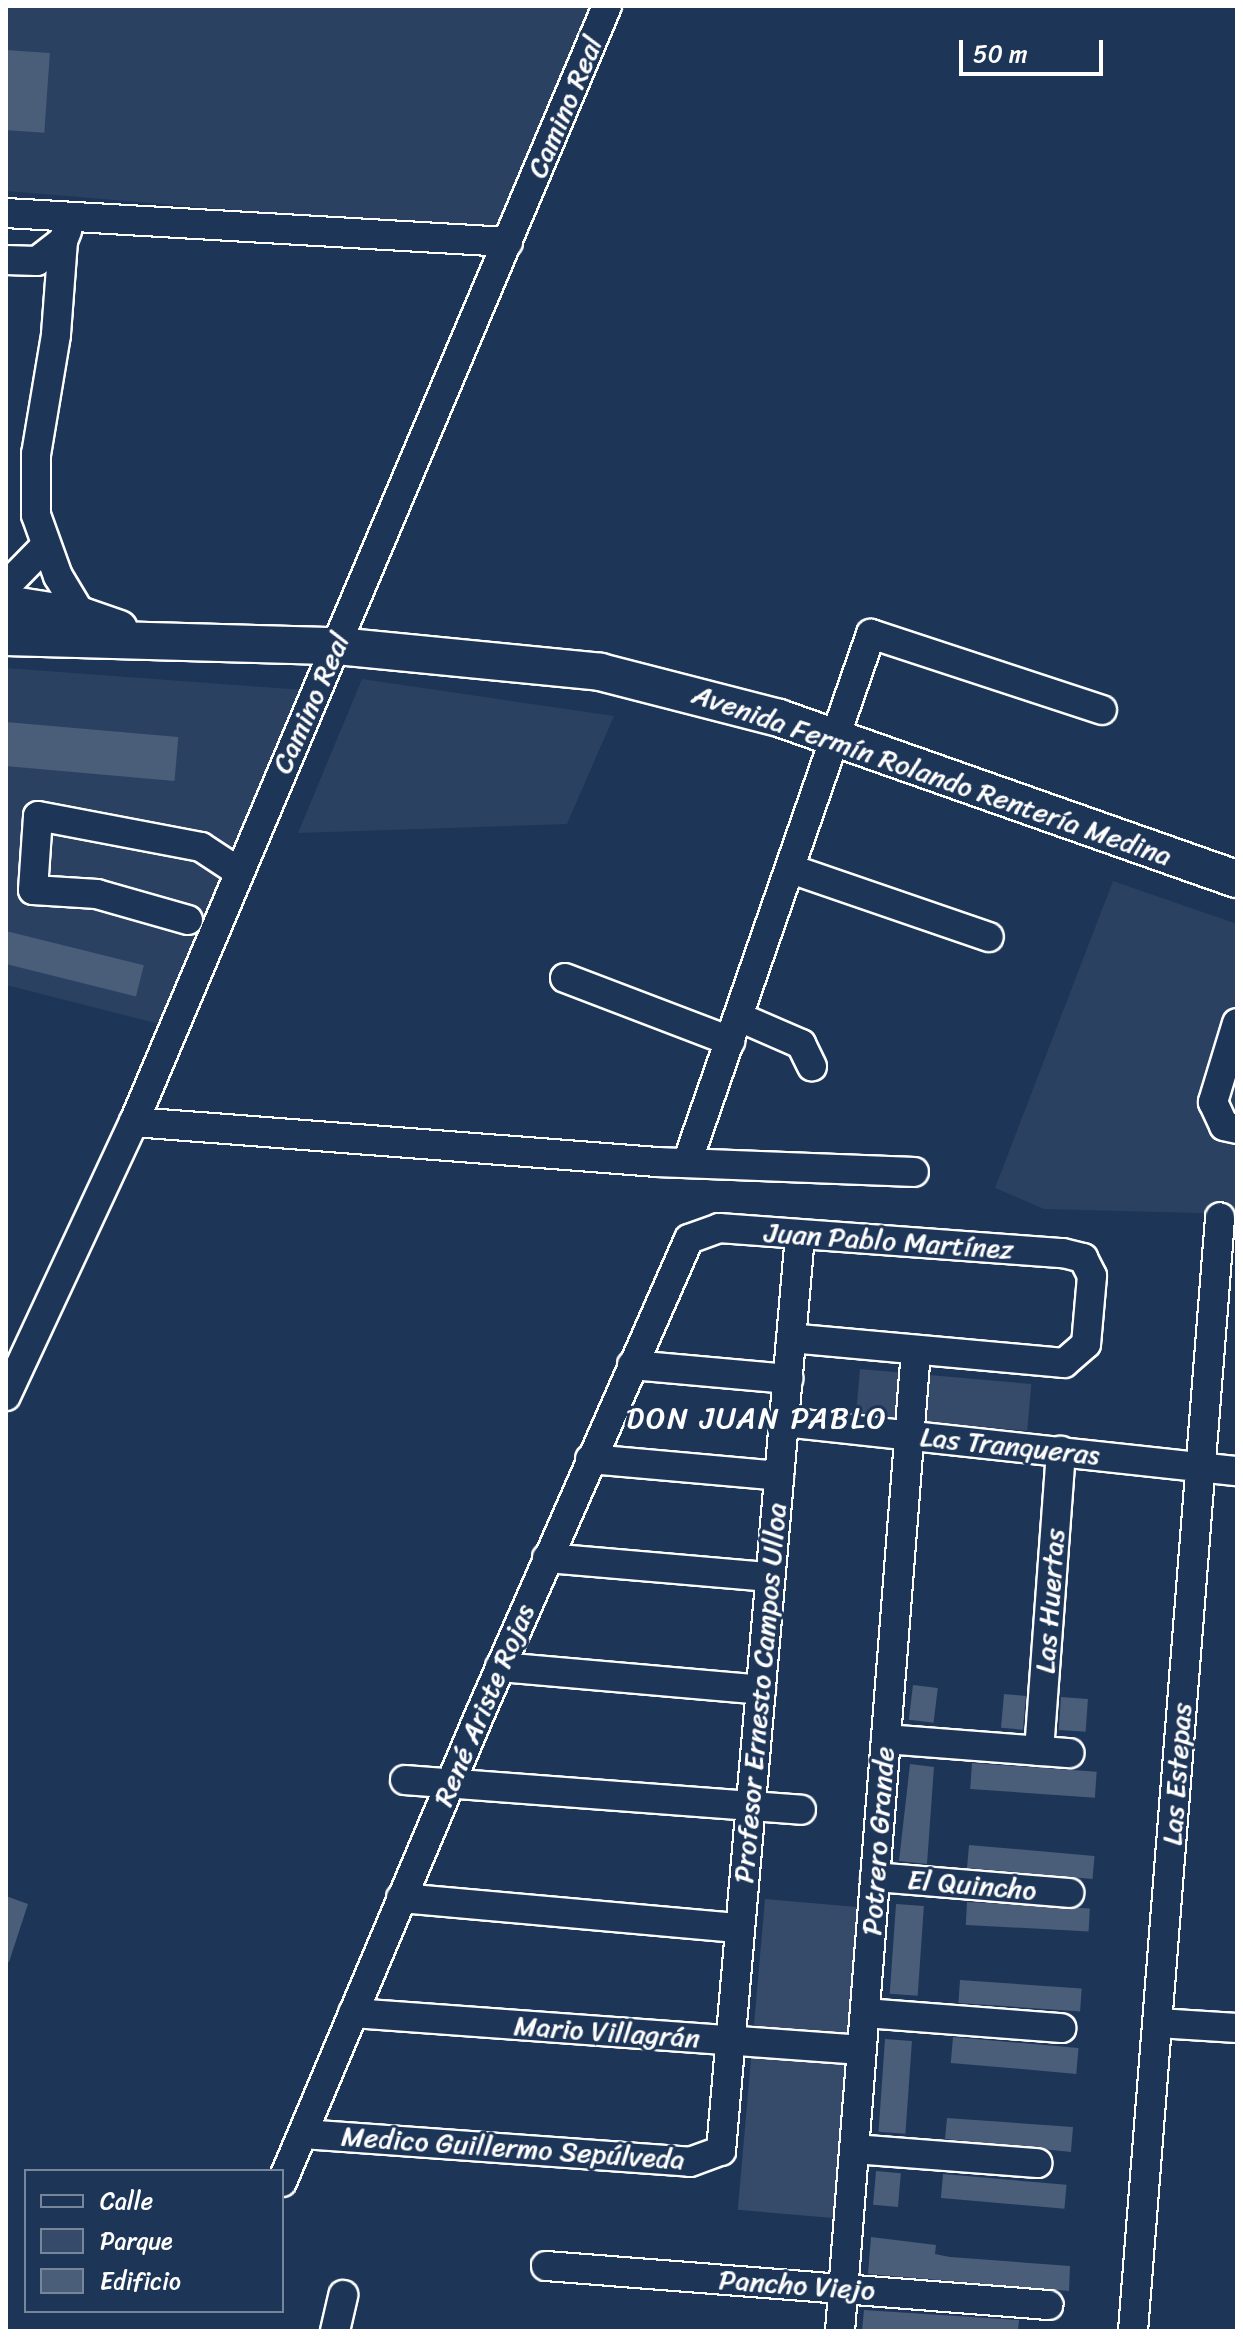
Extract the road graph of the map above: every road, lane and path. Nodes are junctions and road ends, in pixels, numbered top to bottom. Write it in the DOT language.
graph roads {
  1 [pos="612,7"];
  2 [pos="6,213"];
  3 [pos="67,231"];
  4 [pos="508,242"];
  5 [pos="6,260"];
  6 [pos="45,546"];
  7 [pos="6,586"];
  8 [pos="6,604"];
  9 [pos="82,616"];
  10 [pos="6,637"];
  11 [pos="147,639"];
  12 [pos="337,646"];
  13 [pos="1102,710"];
  14 [pos="837,738"];
  15 [pos="251,843"];
  16 [pos="211,851"];
  17 [pos="791,869"];
  18 [pos="239,872"];
  19 [pos="1237,879"];
  20 [pos="221,914"];
  21 [pos="188,920"];
  22 [pos="989,937"];
  23 [pos="201,961"];
  24 [pos="565,978"];
  25 [pos="1237,1023"];
  26 [pos="734,1029"];
  27 [pos="812,1067"];
  28 [pos="134,1122"];
  29 [pos="1237,1129"];
  30 [pos="688,1160"];
  31 [pos="914,1172"];
  32 [pos="1220,1217"];
  33 [pos="695,1234"];
  34 [pos="800,1235"];
  35 [pos="791,1338"];
  36 [pos="916,1351"];
  37 [pos="632,1365"];
  38 [pos="788,1379"];
  39 [pos="6,1396"];
  40 [pos="784,1422"];
  41 [pos="909,1435"];
  42 [pos="1061,1451"];
  43 [pos="590,1459"];
  44 [pos="1200,1467"];
  45 [pos="1237,1471"];
  46 [pos="779,1476"];
  47 [pos="547,1558"];
  48 [pos="770,1577"];
  49 [pos="500,1667"];
  50 [pos="761,1690"];
  51 [pos="886,1739"];
  52 [pos="1039,1751"];
  53 [pos="1069,1753"];
  54 [pos="405,1780"];
  55 [pos="450,1783"];
  56 [pos="751,1806"];
  57 [pos="801,1810"];
  58 [pos="875,1877"];
  59 [pos="1069,1893"];
  60 [pos="401,1898"];
  61 [pos="740,1928"];
  62 [pos="353,2013"];
  63 [pos="865,2013"];
  64 [pos="1158,2023"];
  65 [pos="1061,2028"];
  66 [pos="1237,2028"];
  67 [pos="731,2042"];
  68 [pos="862,2050"];
  69 [pos="303,2134"];
  70 [pos="854,2149"];
  71 [pos="721,2151"];
  72 [pos="1037,2163"];
  73 [pos="284,2177"];
  74 [pos="546,2266"];
  75 [pos="844,2288"];
  76 [pos="343,2295"];
  77 [pos="1048,2305"];
  78 [pos="335,2331"];
  79 [pos="840,2331"];
  80 [pos="1133,2331"];
  1 -- 4 [label="street, Camino Real"];
  2 -- 3 [label="street"];
  3 -- 4 [label="street"];
  3 -- 5 [label="street"];
  3 -- 6 [label="street"];
  4 -- 12 [label="street, Camino Real"];
  6 -- 7 [label="street"];
  6 -- 9 [label="street"];
  8 -- 9 [label="main road, Avenida Fermín Rolando Rentería Medina"];
  9 -- 11 [label="main road, Avenida Fermín Rolando Rentería Medina"];
  10 -- 11 [label="main road, Avenida Fermín Rolando Rentería Medina"];
  11 -- 12 [label="main road, Avenida Fermín Rolando Rentería Medina"];
  12 -- 14 [label="main road, Avenida Fermín Rolando Rentería Medina"];
  12 -- 15 [label="street, Camino Real"];
  13 -- 14 [label="street"];
  14 -- 17 [label="street"];
  14 -- 19 [label="main road, Avenida Fermín Rolando Rentería Medina"];
  15 -- 16 [label="street"];
  15 -- 18 [label="street, Camino Real"];
  16 -- 18 [label="street"];
  16 -- 21 [label="street"];
  17 -- 22 [label="street"];
  17 -- 26 [label="street"];
  18 -- 20 [label="street, Camino Real"];
  20 -- 21 [label="street"];
  20 -- 23 [label="street, Camino Real"];
  21 -- 23 [label="street"];
  23 -- 28 [label="street, Camino Real"];
  24 -- 26 [label="street"];
  25 -- 29 [label="street"];
  26 -- 27 [label="street"];
  26 -- 30 [label="street"];
  28 -- 30 [label="street"];
  28 -- 39 [label="street, Camino Real"];
  30 -- 31 [label="street"];
  32 -- 44 [label="street, Las Estepas"];
  33 -- 34 [label="street, Juan Pablo Martínez"];
  33 -- 37 [label="street, René Ariste Rojas"];
  34 -- 35 [label="street, Profesor Ernesto Campos Ulloa"];
  34 -- 36 [label="street, Juan Pablo Martínez"];
  35 -- 36 [label="street"];
  35 -- 38 [label="street, Profesor Ernesto Campos Ulloa"];
  36 -- 41 [label="street, Potrero Grande"];
  37 -- 38 [label="street"];
  37 -- 43 [label="street, René Ariste Rojas"];
  38 -- 40 [label="street, Profesor Ernesto Campos Ulloa"];
  40 -- 41 [label="street, Las Tranqueras"];
  40 -- 46 [label="street, Profesor Ernesto Campos Ulloa"];
  41 -- 42 [label="street, Las Tranqueras"];
  41 -- 51 [label="street, Potrero Grande"];
  42 -- 44 [label="street, Las Tranqueras"];
  42 -- 52 [label="street, Las Huertas"];
  43 -- 46 [label="street"];
  43 -- 47 [label="street, René Ariste Rojas"];
  44 -- 45 [label="street, Las Tranqueras"];
  44 -- 64 [label="street, Las Estepas"];
  46 -- 48 [label="street, Profesor Ernesto Campos Ulloa"];
  47 -- 48 [label="street"];
  47 -- 49 [label="street, René Ariste Rojas"];
  48 -- 50 [label="street, Profesor Ernesto Campos Ulloa"];
  49 -- 50 [label="street"];
  49 -- 55 [label="street, René Ariste Rojas"];
  50 -- 56 [label="street, Profesor Ernesto Campos Ulloa"];
  51 -- 52 [label="street"];
  51 -- 58 [label="street, Potrero Grande"];
  52 -- 53 [label="street"];
  54 -- 55 [label="street"];
  55 -- 56 [label="street"];
  55 -- 60 [label="street, René Ariste Rojas"];
  56 -- 57 [label="street"];
  56 -- 61 [label="street, Profesor Ernesto Campos Ulloa"];
  58 -- 59 [label="street, El Quincho"];
  58 -- 63 [label="street, Potrero Grande"];
  60 -- 61 [label="street"];
  60 -- 62 [label="street, René Ariste Rojas"];
  61 -- 67 [label="street, Profesor Ernesto Campos Ulloa"];
  62 -- 67 [label="street, Mario Villagrán"];
  62 -- 69 [label="street, René Ariste Rojas"];
  63 -- 65 [label="street"];
  63 -- 68 [label="street, Potrero Grande"];
  64 -- 66 [label="street"];
  64 -- 80 [label="street, Las Estepas"];
  67 -- 68 [label="street, Mario Villagrán"];
  67 -- 71 [label="street, Profesor Ernesto Campos Ulloa"];
  68 -- 70 [label="street, Potrero Grande"];
  69 -- 71 [label="street, Medico Guillermo Sepúlveda"];
  69 -- 73 [label="street, René Ariste Rojas"];
  70 -- 72 [label="street"];
  70 -- 75 [label="street, Potrero Grande"];
  74 -- 75 [label="street, Pancho Viejo"];
  75 -- 77 [label="street, Pancho Viejo"];
  75 -- 79 [label="street, Potrero Grande"];
  76 -- 78 [label="street"];
}
